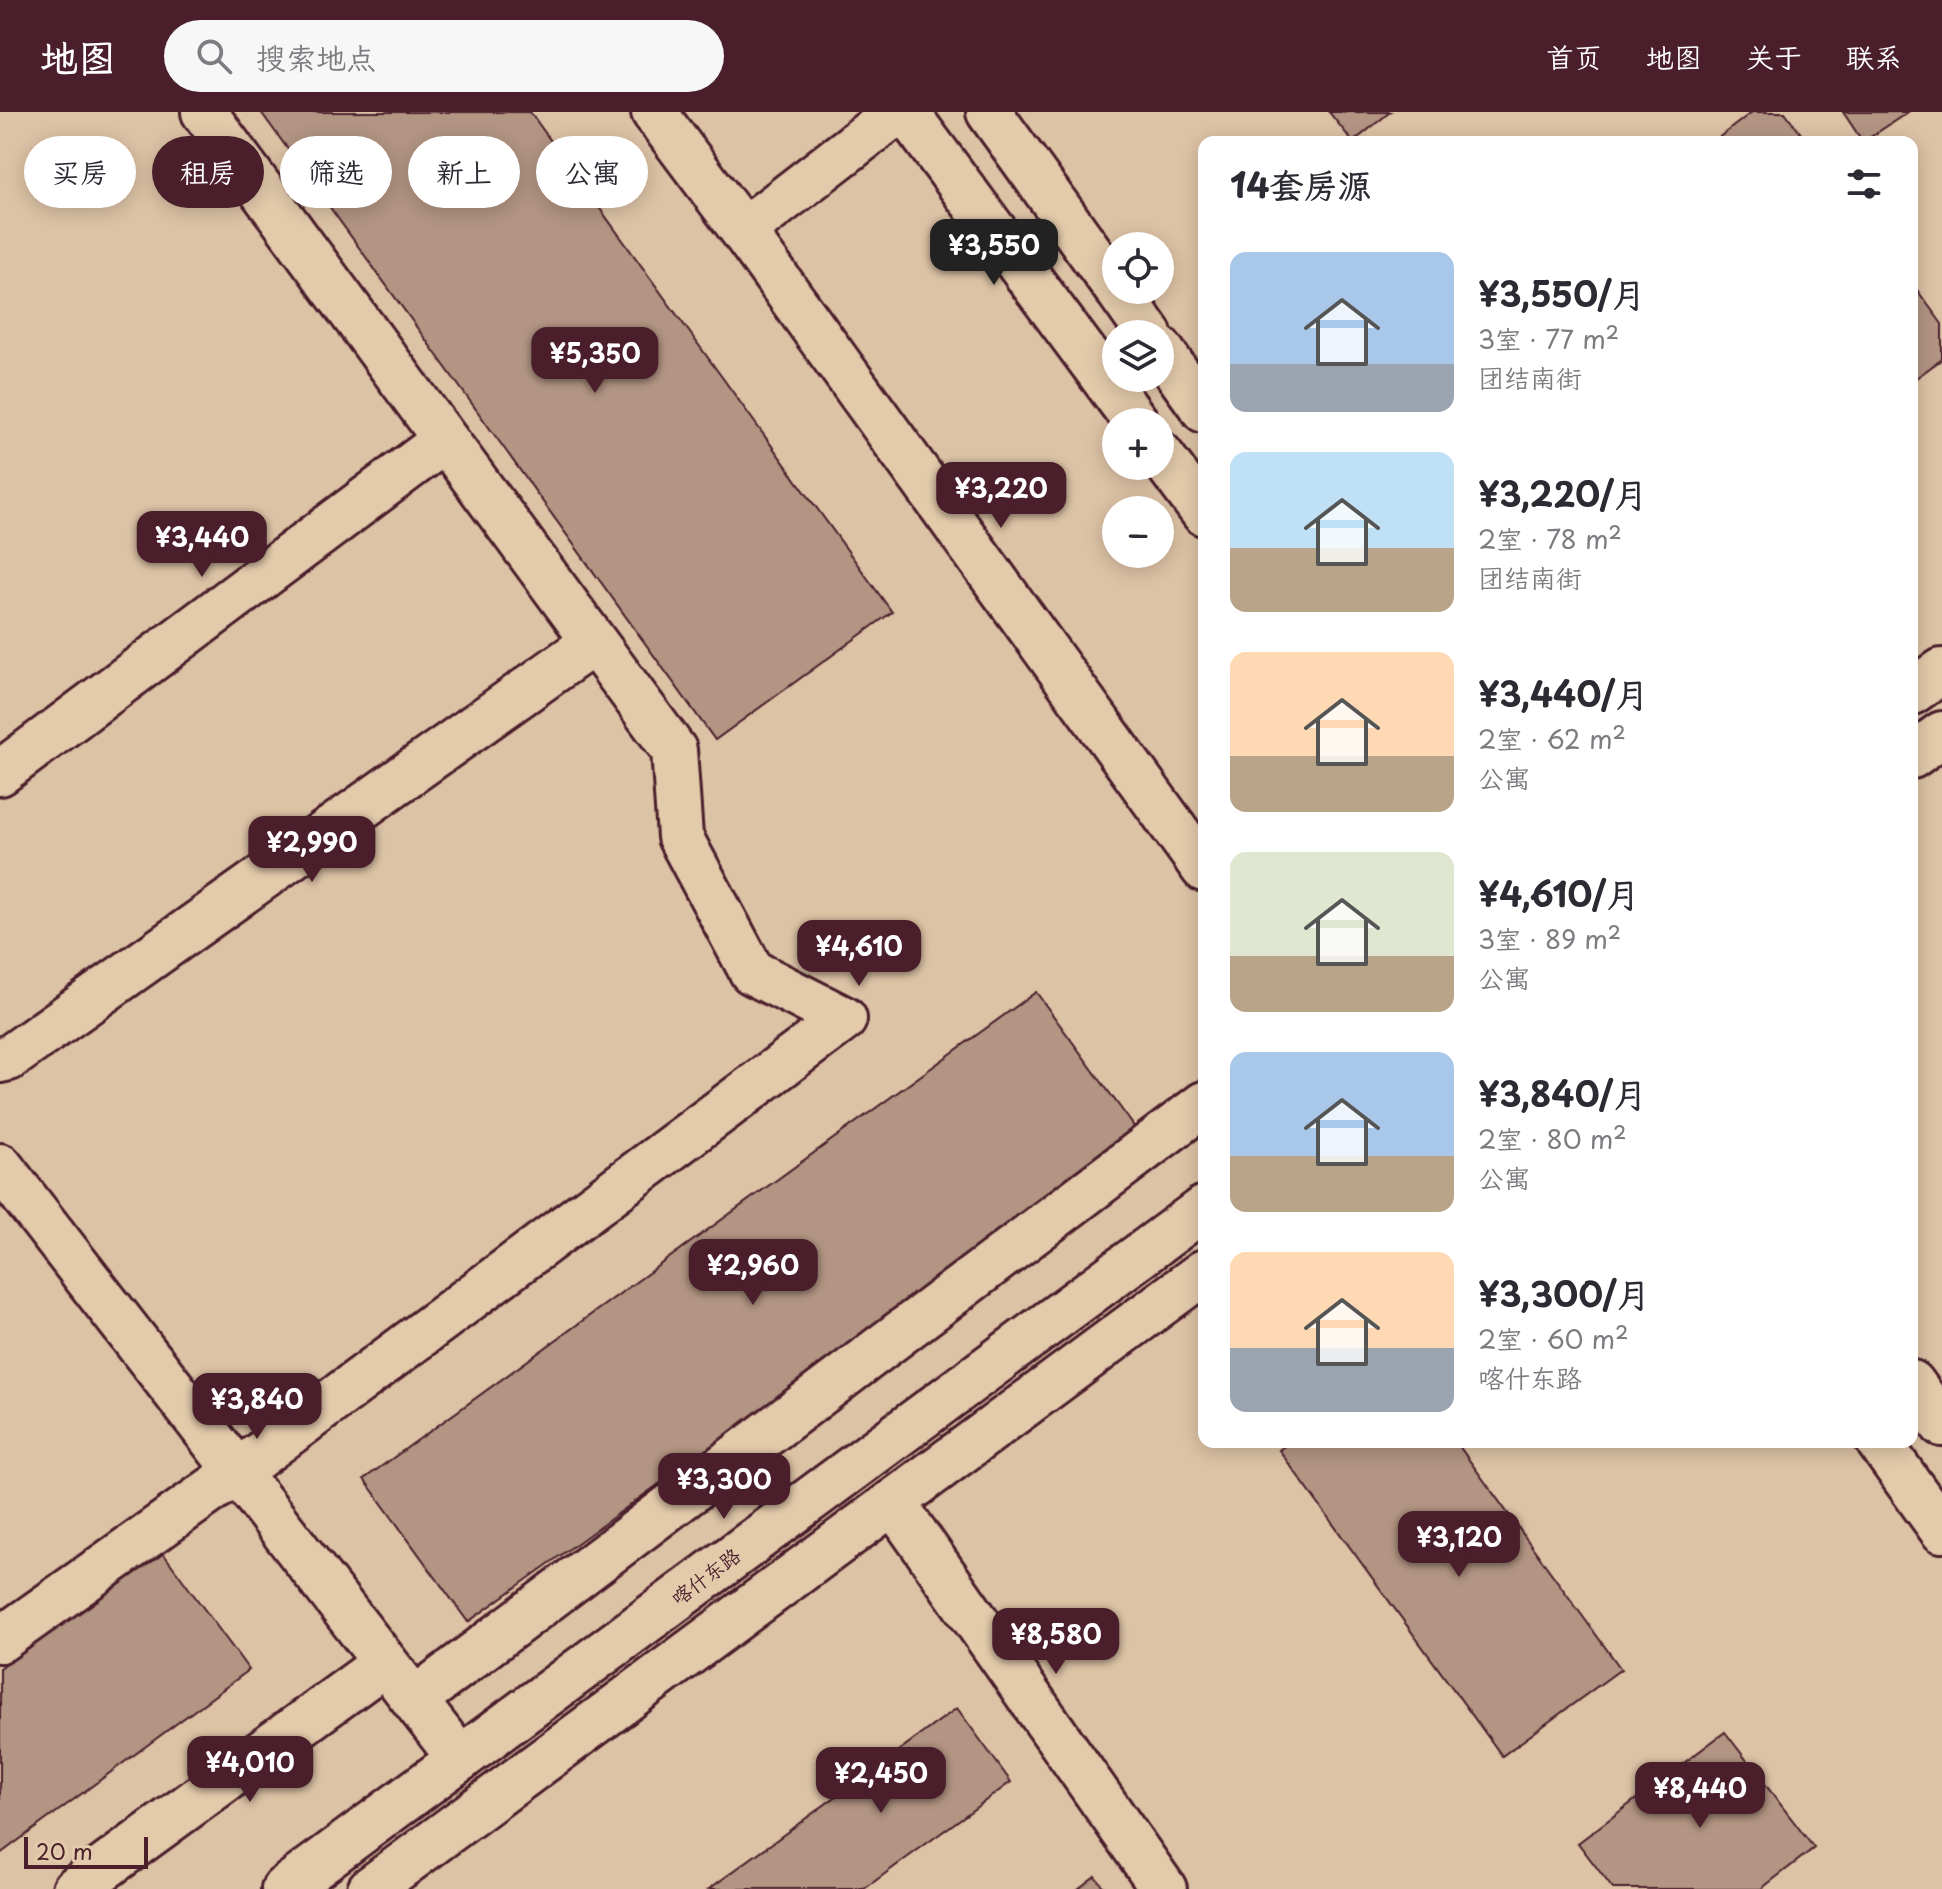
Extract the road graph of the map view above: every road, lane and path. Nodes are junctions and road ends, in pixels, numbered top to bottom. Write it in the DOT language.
graph roads {
  1 [pos="204,112"];
  2 [pos="654,112"];
  3 [pos="897,112"];
  4 [pos="906,112"];
  5 [pos="989,112"];
  6 [pos="743,231"];
  7 [pos="1102,268"];
  8 [pos="1174,368"];
  9 [pos="1198,402"];
  10 [pos="1126,408"];
  11 [pos="445,440"];
  12 [pos="1174,473"];
  13 [pos="1198,505"];
  14 [pos="594,642"];
  15 [pos="1942,671"];
  16 [pos="1918,688"];
  17 [pos="1942,734"];
  18 [pos="1918,752"];
  19 [pos="0,773"];
  20 [pos="1198,861"];
  21 [pos="0,1060"];
  22 [pos="1198,1109"];
  23 [pos="0,1166"];
  24 [pos="1198,1212"];
  25 [pos="1198,1276"];
  26 [pos="1918,1391"];
  27 [pos="1942,1424"];
  28 [pos="1883,1448"];
  29 [pos="237,1472"];
  30 [pos="893,1502"];
  31 [pos="1942,1530"];
  32 [pos="0,1640"];
  33 [pos="385,1663"];
  34 [pos="414,1700"];
  35 [pos="460,1759"];
  36 [pos="75,1889"];
  37 [pos="284,1889"];
  38 [pos="370,1889"];
  39 [pos="1164,1889"];
  1 -- 11 [label="street"];
  2 -- 6 [label="street"];
  3 -- 6 [label="street"];
  4 -- 10 [label="street"];
  5 -- 7 [label="street"];
  6 -- 20 [label="street"];
  8 -- 9 [label="street"];
  11 -- 14 [label="street"];
  11 -- 19 [label="street"];
  12 -- 13 [label="street"];
  14 -- 21 [label="street"];
  14 -- 29 [label="street"];
  15 -- 16 [label="street"];
  17 -- 18 [label="street"];
  22 -- 34 [label="street"];
  23 -- 29 [label="street"];
  24 -- 35 [label="street, 喀什东路"];
  25 -- 30 [label="street"];
  26 -- 27 [label="street"];
  28 -- 31 [label="street"];
  29 -- 32 [label="street"];
  29 -- 33 [label="street"];
  30 -- 38 [label="street"];
  30 -- 39 [label="street"];
  33 -- 34 [label="street"];
  33 -- 36 [label="street"];
  34 -- 35 [label="street"];
  35 -- 37 [label="street, 喀什东路"];
}
